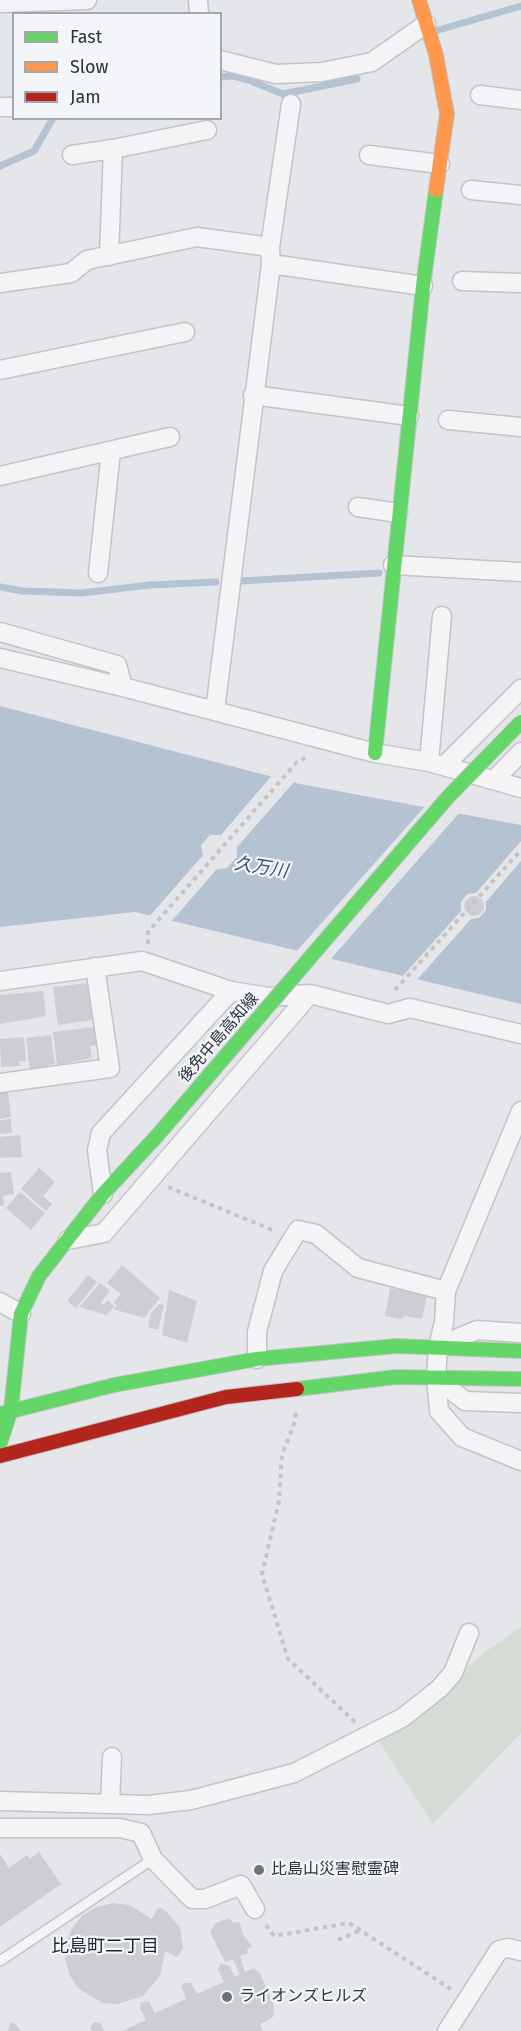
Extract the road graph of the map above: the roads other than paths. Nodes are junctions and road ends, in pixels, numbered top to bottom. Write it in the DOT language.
graph roads {
  1 [pos="87,0"];
  2 [pos="419,0"];
  3 [pos="0,3"];
  4 [pos="426,24"];
  5 [pos="222,60"];
  6 [pos="480,96"];
  7 [pos="521,100"];
  8 [pos="291,104"];
  9 [pos="207,130"];
  10 [pos="113,149"];
  11 [pos="72,155"];
  12 [pos="369,155"];
  13 [pos="440,164"];
  14 [pos="471,190"];
  15 [pos="521,195"];
  16 [pos="270,255"];
  17 [pos="109,256"];
  18 [pos="462,281"];
  19 [pos="521,283"];
  20 [pos="0,284"];
  21 [pos="423,286"];
  22 [pos="185,332"];
  23 [pos="0,370"];
  24 [pos="253,395"];
  25 [pos="408,416"];
  26 [pos="448,420"];
  27 [pos="521,426"];
  28 [pos="170,437"];
  29 [pos="111,451"];
  30 [pos="0,476"];
  31 [pos="358,507"];
  32 [pos="398,513"];
  33 [pos="393,565"];
  34 [pos="521,572"];
  35 [pos="98,573"];
  36 [pos="442,616"];
  37 [pos="0,632"];
  38 [pos="0,658"];
  39 [pos="123,687"];
  40 [pos="521,689"];
  41 [pos="215,711"];
  42 [pos="521,722"];
  43 [pos="521,752"];
  44 [pos="375,753"];
  45 [pos="436,764"];
  46 [pos="481,780"];
  47 [pos="521,788"];
  48 [pos="95,967"];
  49 [pos="0,981"];
  50 [pos="231,992"];
  51 [pos="310,994"];
  52 [pos="521,1034"];
  53 [pos="0,1083"];
  54 [pos="521,1112"];
  55 [pos="103,1194"];
  56 [pos="68,1240"];
  57 [pos="446,1291"];
  58 [pos="0,1302"];
  59 [pos="21,1314"];
  60 [pos="521,1333"];
  61 [pos="438,1347"];
  62 [pos="521,1351"];
  63 [pos="257,1359"];
  64 [pos="436,1378"];
  65 [pos="521,1379"];
  66 [pos="521,1402"];
  67 [pos="5,1412"];
  68 [pos="0,1443"];
  69 [pos="0,1456"];
  70 [pos="521,1461"];
  71 [pos="469,1633"];
  72 [pos="112,1757"];
  73 [pos="0,1801"];
  74 [pos="110,1803"];
  75 [pos="0,1827"];
  76 [pos="153,1859"];
  77 [pos="255,1909"];
  78 [pos="521,1951"];
  79 [pos="0,1962"];
  80 [pos="447,2031"];
  1 -- 3 [label="street"];
  2 -- 4 [label="street"];
  4 -- 5 [label="street"];
  4 -- 13 [label="street"];
  6 -- 7 [label="street"];
  8 -- 16 [label="street"];
  9 -- 10 [label="street"];
  10 -- 11 [label="street"];
  10 -- 17 [label="street"];
  12 -- 13 [label="street"];
  13 -- 21 [label="street"];
  14 -- 15 [label="street"];
  16 -- 17 [label="street"];
  16 -- 21 [label="street"];
  16 -- 24 [label="street"];
  17 -- 20 [label="street"];
  18 -- 19 [label="street"];
  21 -- 25 [label="street"];
  22 -- 23 [label="street"];
  24 -- 25 [label="street"];
  24 -- 41 [label="street"];
  25 -- 32 [label="street"];
  26 -- 27 [label="street"];
  28 -- 29 [label="street"];
  29 -- 30 [label="street"];
  29 -- 35 [label="street"];
  31 -- 32 [label="street"];
  32 -- 33 [label="street"];
  33 -- 34 [label="street"];
  33 -- 44 [label="street"];
  36 -- 45 [label="street"];
  37 -- 39 [label="street"];
  38 -- 39 [label="street"];
  39 -- 41 [label="street"];
  40 -- 45 [label="street"];
  41 -- 44 [label="street"];
  42 -- 55 [label="street, 後免中島高知線, bridge"];
  43 -- 46 [label="street"];
  44 -- 45 [label="street"];
  45 -- 46 [label="street"];
  46 -- 47 [label="street"];
  48 -- 49 [label="street"];
  48 -- 50 [label="street"];
  48 -- 53 [label="street"];
  50 -- 51 [label="street"];
  50 -- 55 [label="street"];
  51 -- 52 [label="street"];
  51 -- 56 [label="street"];
  54 -- 57 [label="street"];
  55 -- 56 [label="street, 後免中島高知線"];
  56 -- 59 [label="street, 後免中島高知線"];
  57 -- 61 [label="street"];
  57 -- 63 [label="street"];
  58 -- 59 [label="street"];
  59 -- 67 [label="street, 後免中島高知線"];
  60 -- 61 [label="street"];
  61 -- 62 [label="street"];
  61 -- 63 [label="street"];
  61 -- 64 [label="street"];
  63 -- 67 [label="street"];
  64 -- 65 [label="street"];
  64 -- 66 [label="street"];
  64 -- 69 [label="street"];
  64 -- 70 [label="street"];
  67 -- 68 [label="street, 後免中島高知線"];
  71 -- 74 [label="street"];
  72 -- 74 [label="street"];
  73 -- 74 [label="street"];
  75 -- 76 [label="street"];
  76 -- 77 [label="street"];
  76 -- 79 [label="lane"];
  78 -- 80 [label="street"];
}
